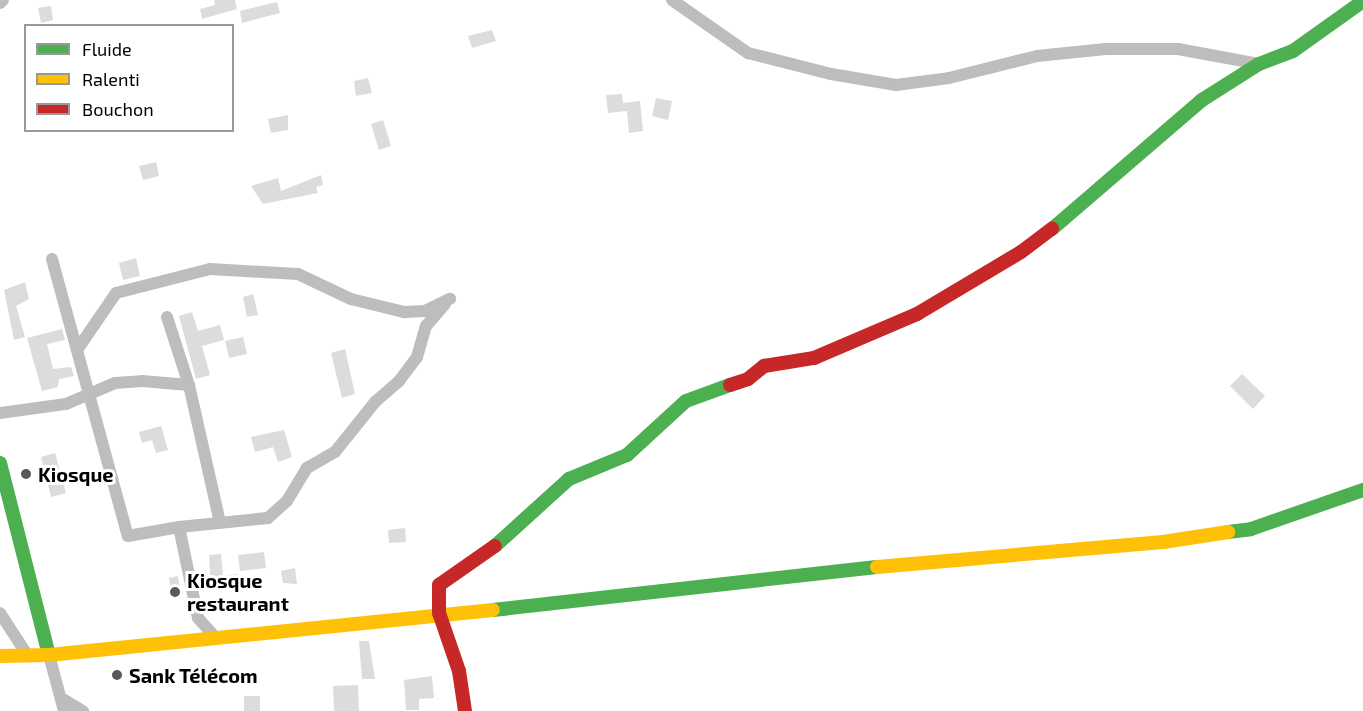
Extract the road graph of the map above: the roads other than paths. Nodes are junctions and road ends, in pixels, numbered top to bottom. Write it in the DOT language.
graph roads {
  1 [pos="672,0"];
  2 [pos="1363,1"];
  3 [pos="1259,64"];
  4 [pos="52,259"];
  5 [pos="167,317"];
  6 [pos="77,350"];
  7 [pos="189,385"];
  8 [pos="88,396"];
  9 [pos="0,413"];
  10 [pos="0,463"];
  11 [pos="1363,490"];
  12 [pos="220,523"];
  13 [pos="178,527"];
  14 [pos="0,613"];
  15 [pos="439,613"];
  16 [pos="214,637"];
  17 [pos="49,655"];
  18 [pos="0,656"];
  19 [pos="28,656"];
  20 [pos="62,705"];
  21 [pos="83,711"];
  22 [pos="465,711"];
  1 -- 3 [label="street"];
  2 -- 3 [label="street"];
  3 -- 15 [label="street"];
  4 -- 6 [label="street"];
  5 -- 7 [label="street"];
  6 -- 8 [label="street"];
  6 -- 12 [label="street"];
  7 -- 8 [label="street"];
  7 -- 12 [label="street"];
  8 -- 9 [label="street"];
  8 -- 13 [label="street"];
  10 -- 17 [label="street"];
  11 -- 15 [label="street"];
  12 -- 13 [label="street"];
  13 -- 16 [label="street"];
  14 -- 19 [label="street"];
  15 -- 16 [label="street"];
  15 -- 22 [label="street"];
  16 -- 17 [label="street"];
  17 -- 19 [label="street"];
  17 -- 20 [label="street"];
  18 -- 19 [label="street"];
  20 -- 21 [label="street"];
}
